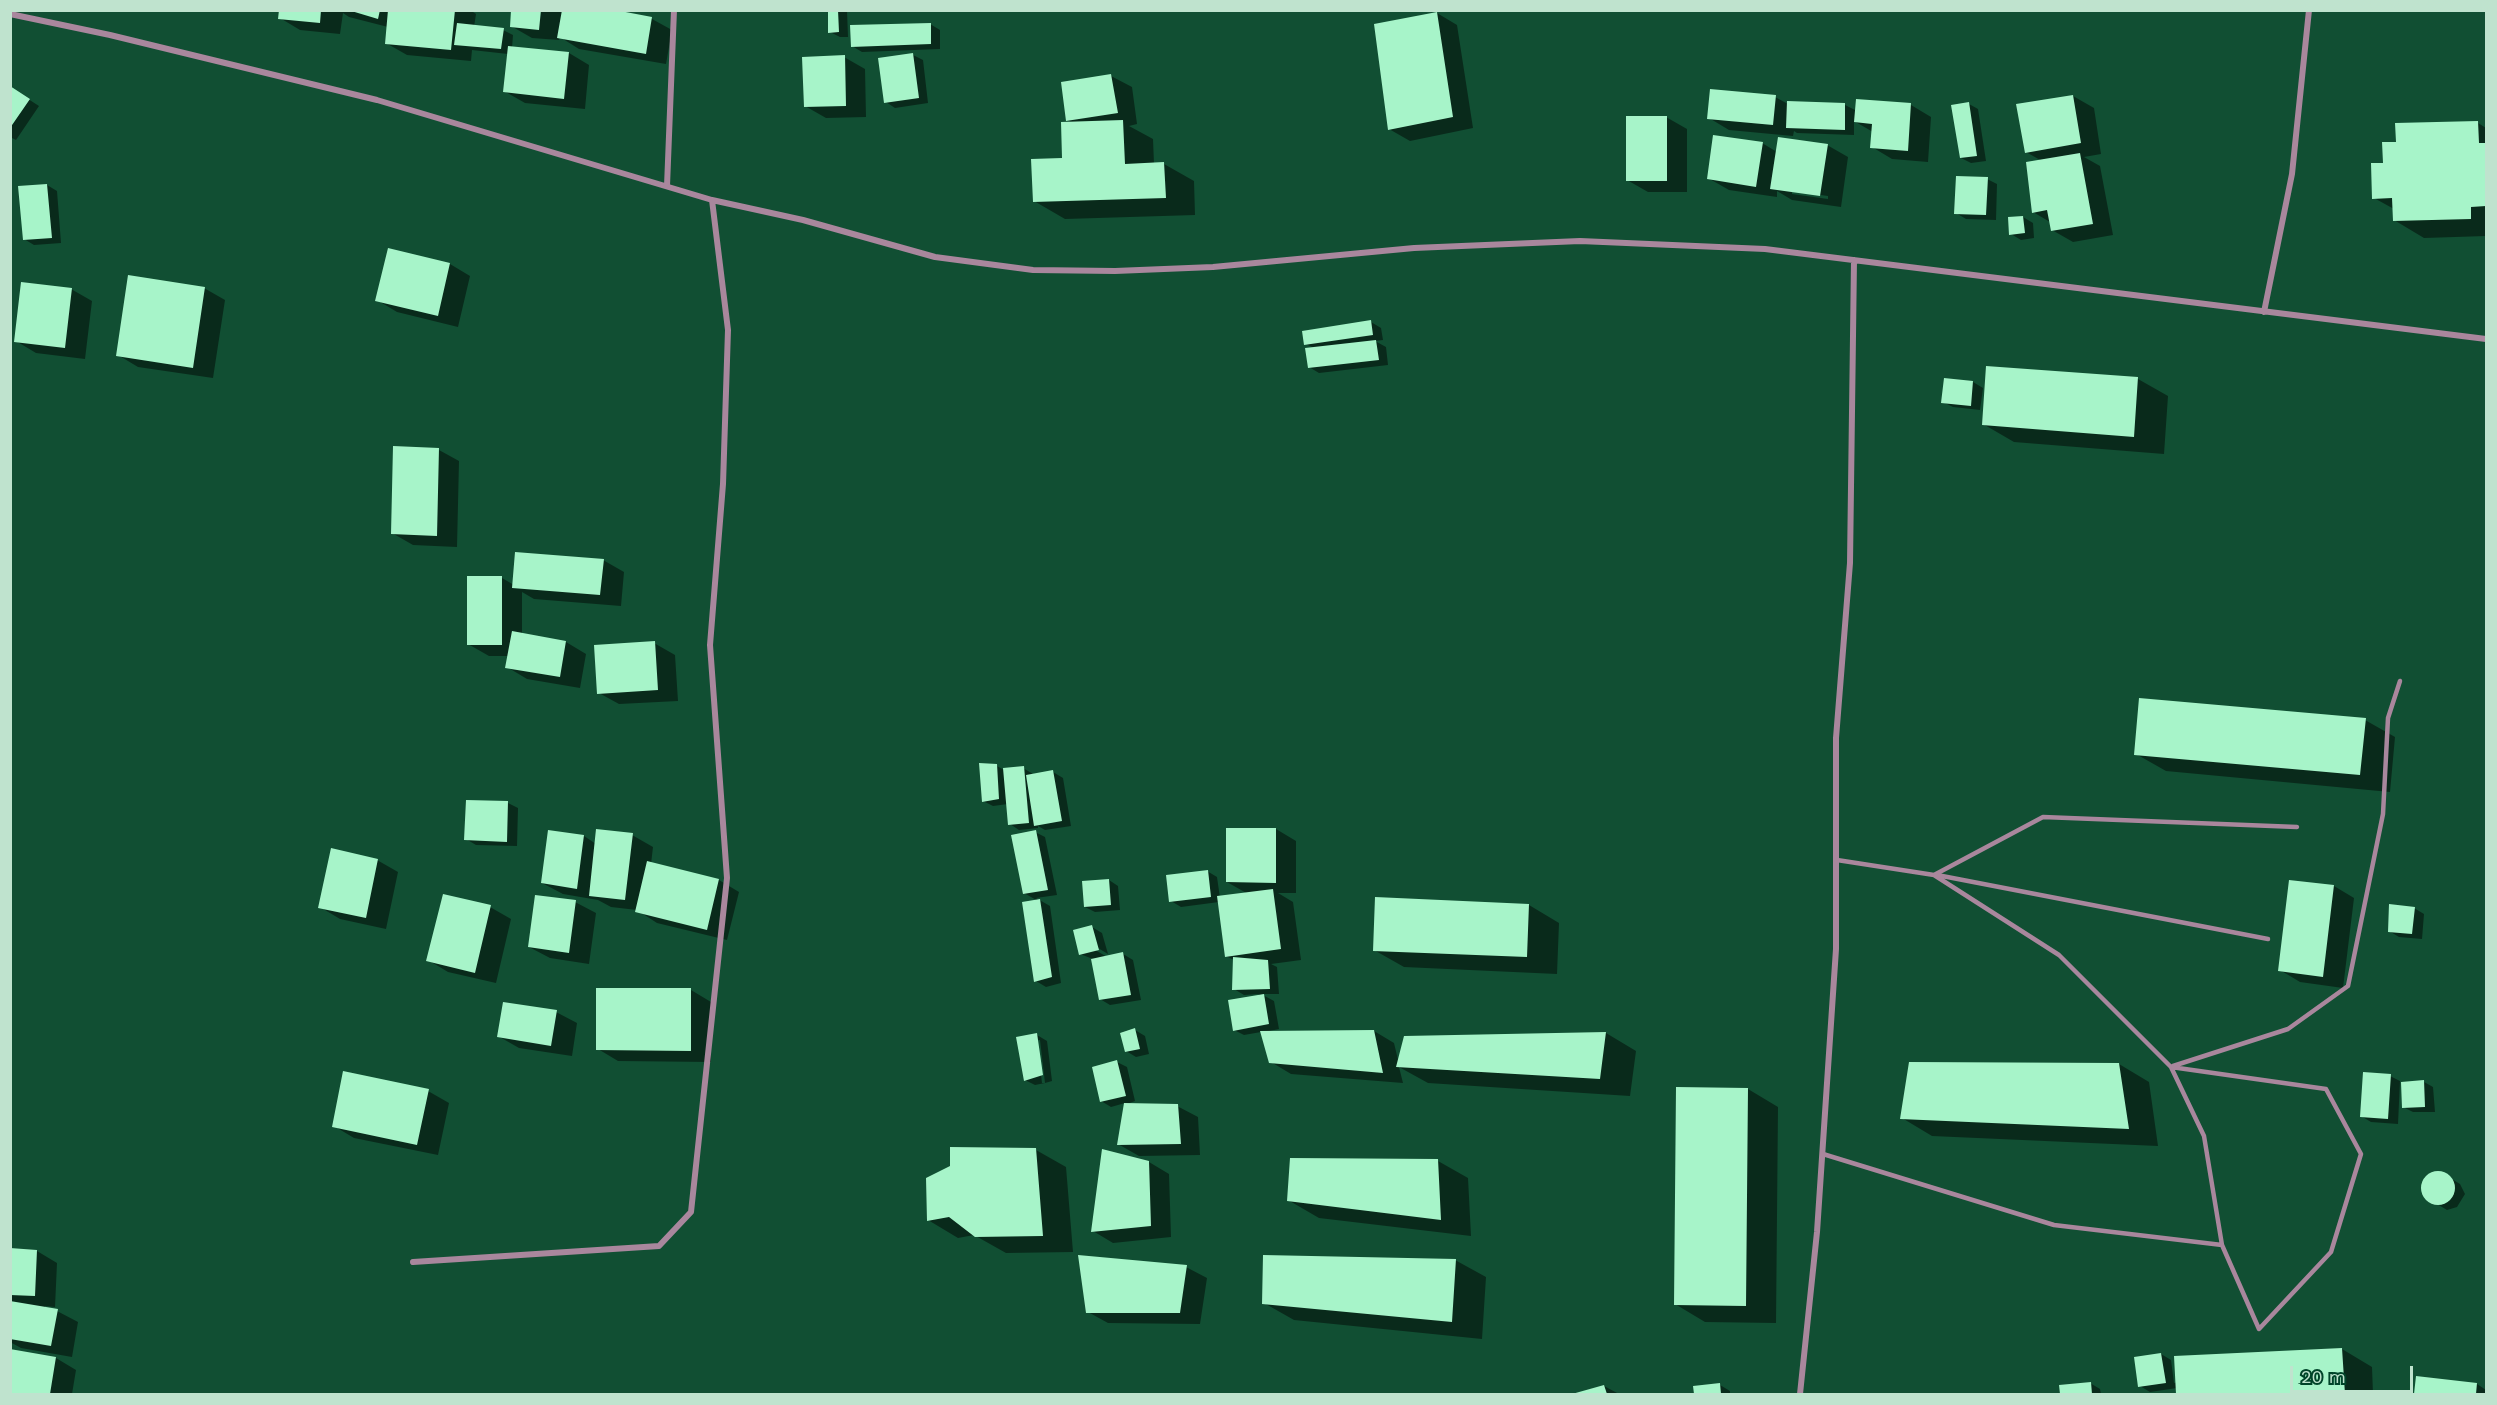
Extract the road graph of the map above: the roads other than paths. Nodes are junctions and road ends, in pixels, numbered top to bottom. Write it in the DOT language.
graph roads {
  1 [pos="674,10"];
  2 [pos="2310,10"];
  3 [pos="10,14"];
  4 [pos="667,186"];
  5 [pos="712,200"];
  6 [pos="1854,260"];
  7 [pos="2264,312"];
  8 [pos="2487,339"];
  9 [pos="2400,681"];
  10 [pos="2297,827"];
  11 [pos="1837,860"];
  12 [pos="1934,874"];
  13 [pos="2268,939"];
  14 [pos="2171,1067"];
  15 [pos="1823,1154"];
  16 [pos="2222,1245"];
  17 [pos="413,1262"];
  18 [pos="1800,1395"];
  1 -- 4 [label="street"];
  2 -- 7 [label="street"];
  3 -- 4 [label="street"];
  4 -- 5 [label="street"];
  5 -- 6 [label="street"];
  5 -- 17 [label="street"];
  6 -- 7 [label="street"];
  6 -- 11 [label="street"];
  7 -- 8 [label="street"];
  9 -- 14 [label="lane"];
  10 -- 12 [label="lane"];
  11 -- 12 [label="lane"];
  11 -- 15 [label="street"];
  12 -- 13 [label="lane"];
  12 -- 14 [label="lane"];
  14 -- 16 [label="lane"];
  14 -- 16 [label="lane"];
  15 -- 16 [label="lane"];
  15 -- 18 [label="street"];
}
